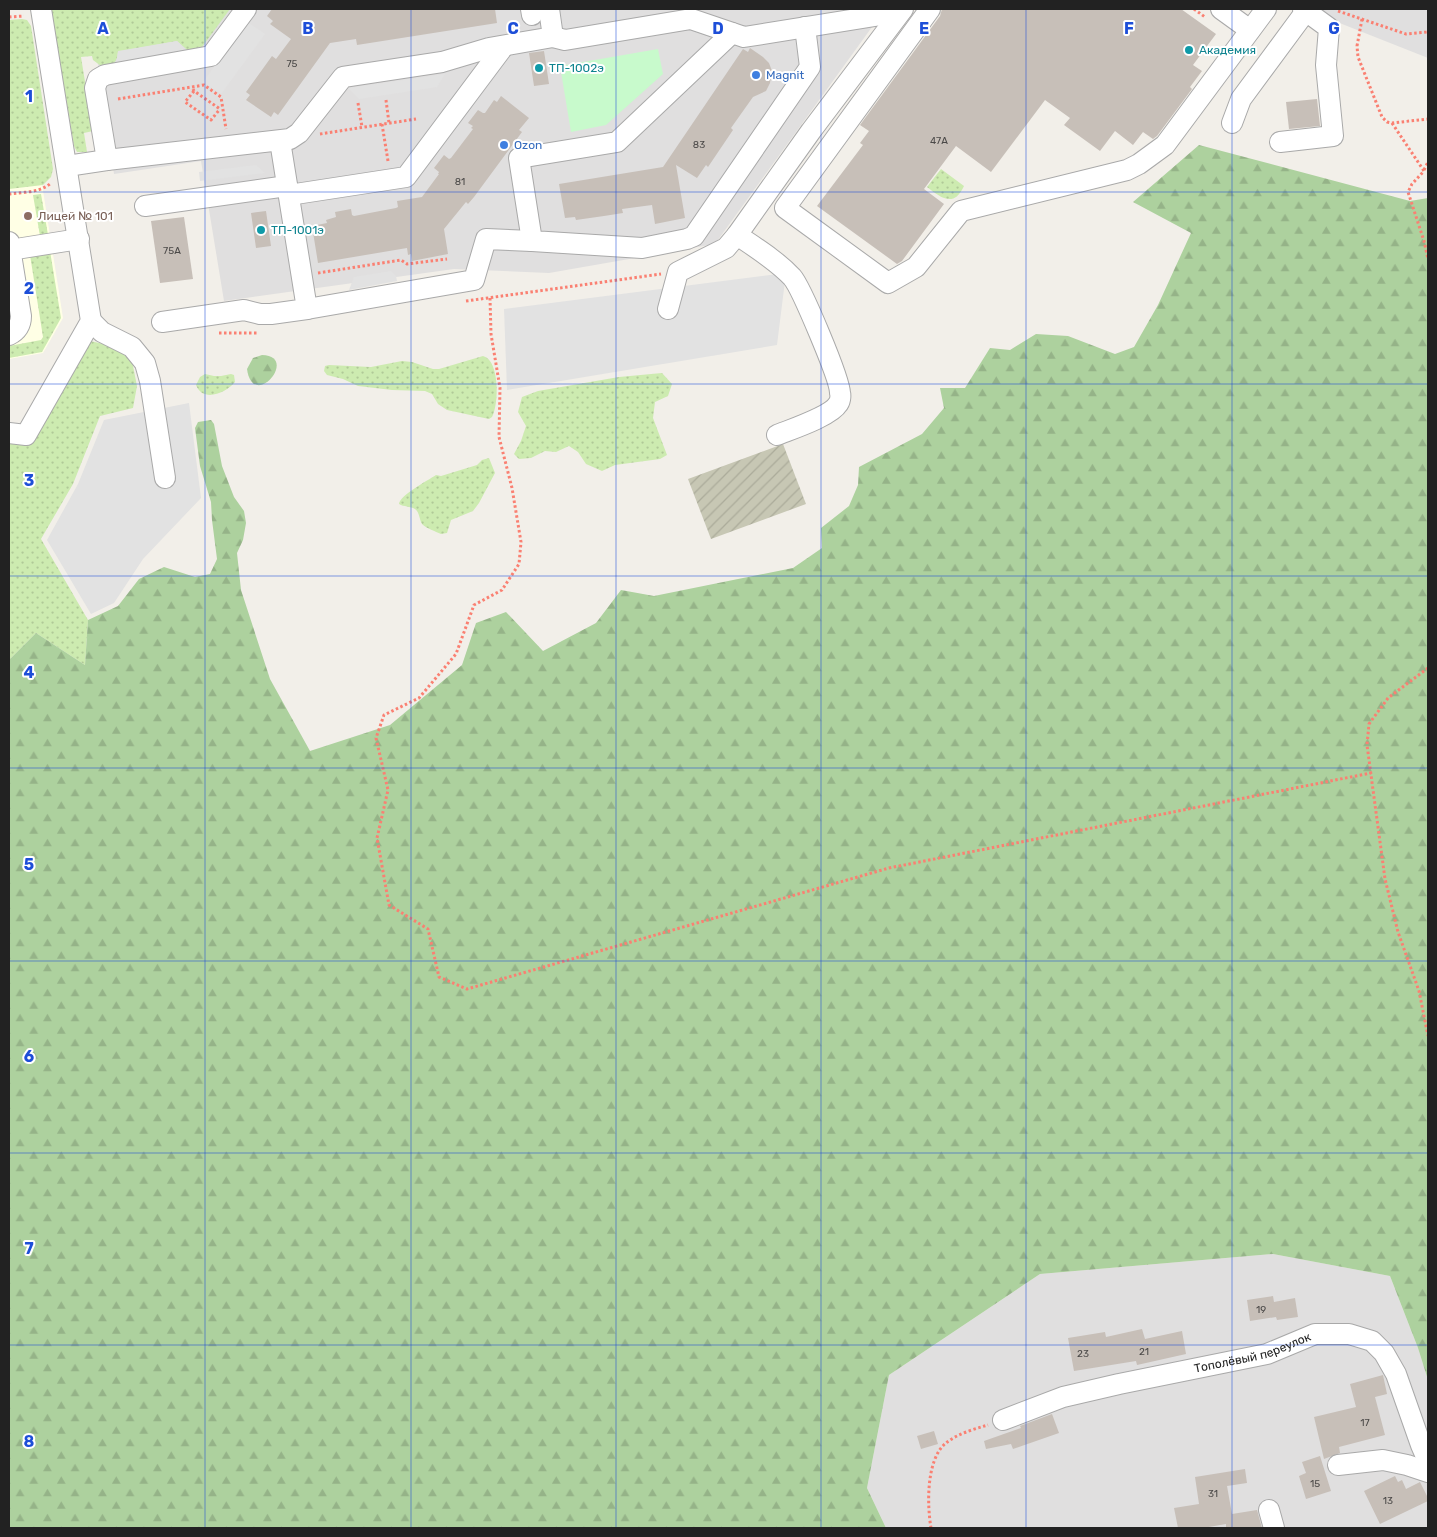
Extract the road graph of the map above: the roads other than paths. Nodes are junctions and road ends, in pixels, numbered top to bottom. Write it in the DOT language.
graph roads {
  1 [pos="41,9"];
  2 [pos="246,9"];
  3 [pos="930,9"];
  4 [pos="1221,9"];
  5 [pos="1266,9"];
  6 [pos="537,11"];
  7 [pos="902,11"];
  8 [pos="1317,14"];
  9 [pos="805,27"];
  10 [pos="1250,30"];
  11 [pos="732,32"];
  12 [pos="553,37"];
  13 [pos="504,46"];
  14 [pos="1232,123"];
  15 [pos="280,141"];
  16 [pos="1280,142"];
  17 [pos="107,160"];
  18 [pos="67,166"];
  19 [pos="288,190"];
  20 [pos="145,206"];
  21 [pos="737,235"];
  22 [pos="79,239"];
  23 [pos="532,241"];
  24 [pos="9,246"];
  25 [pos="306,309"];
  26 [pos="668,309"];
  27 [pos="91,321"];
  28 [pos="162,322"];
  29 [pos="9,334"];
  30 [pos="9,433"];
  31 [pos="778,435"];
  32 [pos="165,478"];
  33 [pos="1003,1420"];
  34 [pos="1428,1461"];
  35 [pos="1338,1465"];
  36 [pos="1428,1472"];
  1 -- 18 [label="street"];
  2 -- 17 [label="street"];
  3 -- 10 [label="street"];
  4 -- 10 [label="street"];
  5 -- 10 [label="street"];
  6 -- 12 [label="street"];
  7 -- 9 [label="street"];
  7 -- 21 [label="street"];
  8 -- 14 [label="street"];
  8 -- 16 [label="street"];
  9 -- 11 [label="street"];
  9 -- 23 [label="street"];
  11 -- 12 [label="street"];
  11 -- 23 [label="street"];
  12 -- 13 [label="street"];
  13 -- 15 [label="street"];
  13 -- 19 [label="street"];
  15 -- 17 [label="street"];
  15 -- 19 [label="street"];
  17 -- 18 [label="street"];
  18 -- 22 [label="street"];
  19 -- 20 [label="street"];
  19 -- 25 [label="street"];
  21 -- 26 [label="street"];
  21 -- 31 [label="street"];
  22 -- 24 [label="street"];
  22 -- 27 [label="street"];
  23 -- 25 [label="street"];
  24 -- 29 [label="street"];
  25 -- 28 [label="street"];
  27 -- 30 [label="street"];
  27 -- 32 [label="street"];
  33 -- 34 [label="street, Тополёвый переулок"];
  35 -- 36 [label="street"];
}
